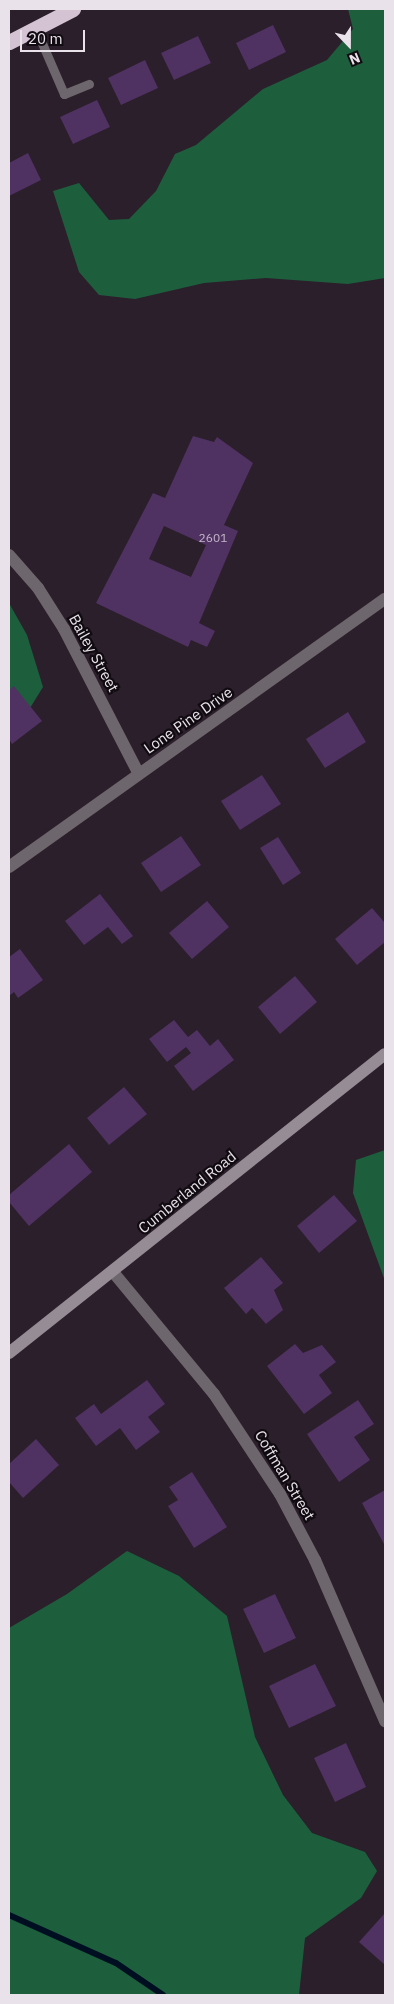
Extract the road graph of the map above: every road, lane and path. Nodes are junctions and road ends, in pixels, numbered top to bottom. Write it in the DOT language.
graph roads {
  1 [pos="73,9"];
  2 [pos="35,27"];
  3 [pos="9,42"];
  4 [pos="89,84"];
  5 [pos="9,555"];
  6 [pos="385,599"];
  7 [pos="139,774"];
  8 [pos="9,867"];
  9 [pos="385,1054"];
  10 [pos="113,1272"];
  11 [pos="9,1353"];
  12 [pos="385,1721"];
  1 -- 2 [label="highway"];
  2 -- 3 [label="highway"];
  2 -- 4 [label="lane"];
  5 -- 7 [label="street, Bailey Street"];
  6 -- 7 [label="street, Lone Pine Drive"];
  7 -- 8 [label="street, Lone Pine Drive"];
  9 -- 10 [label="main road, Cumberland Road"];
  10 -- 11 [label="main road, Cumberland Road"];
  10 -- 12 [label="street, Coffman Street"];
}
